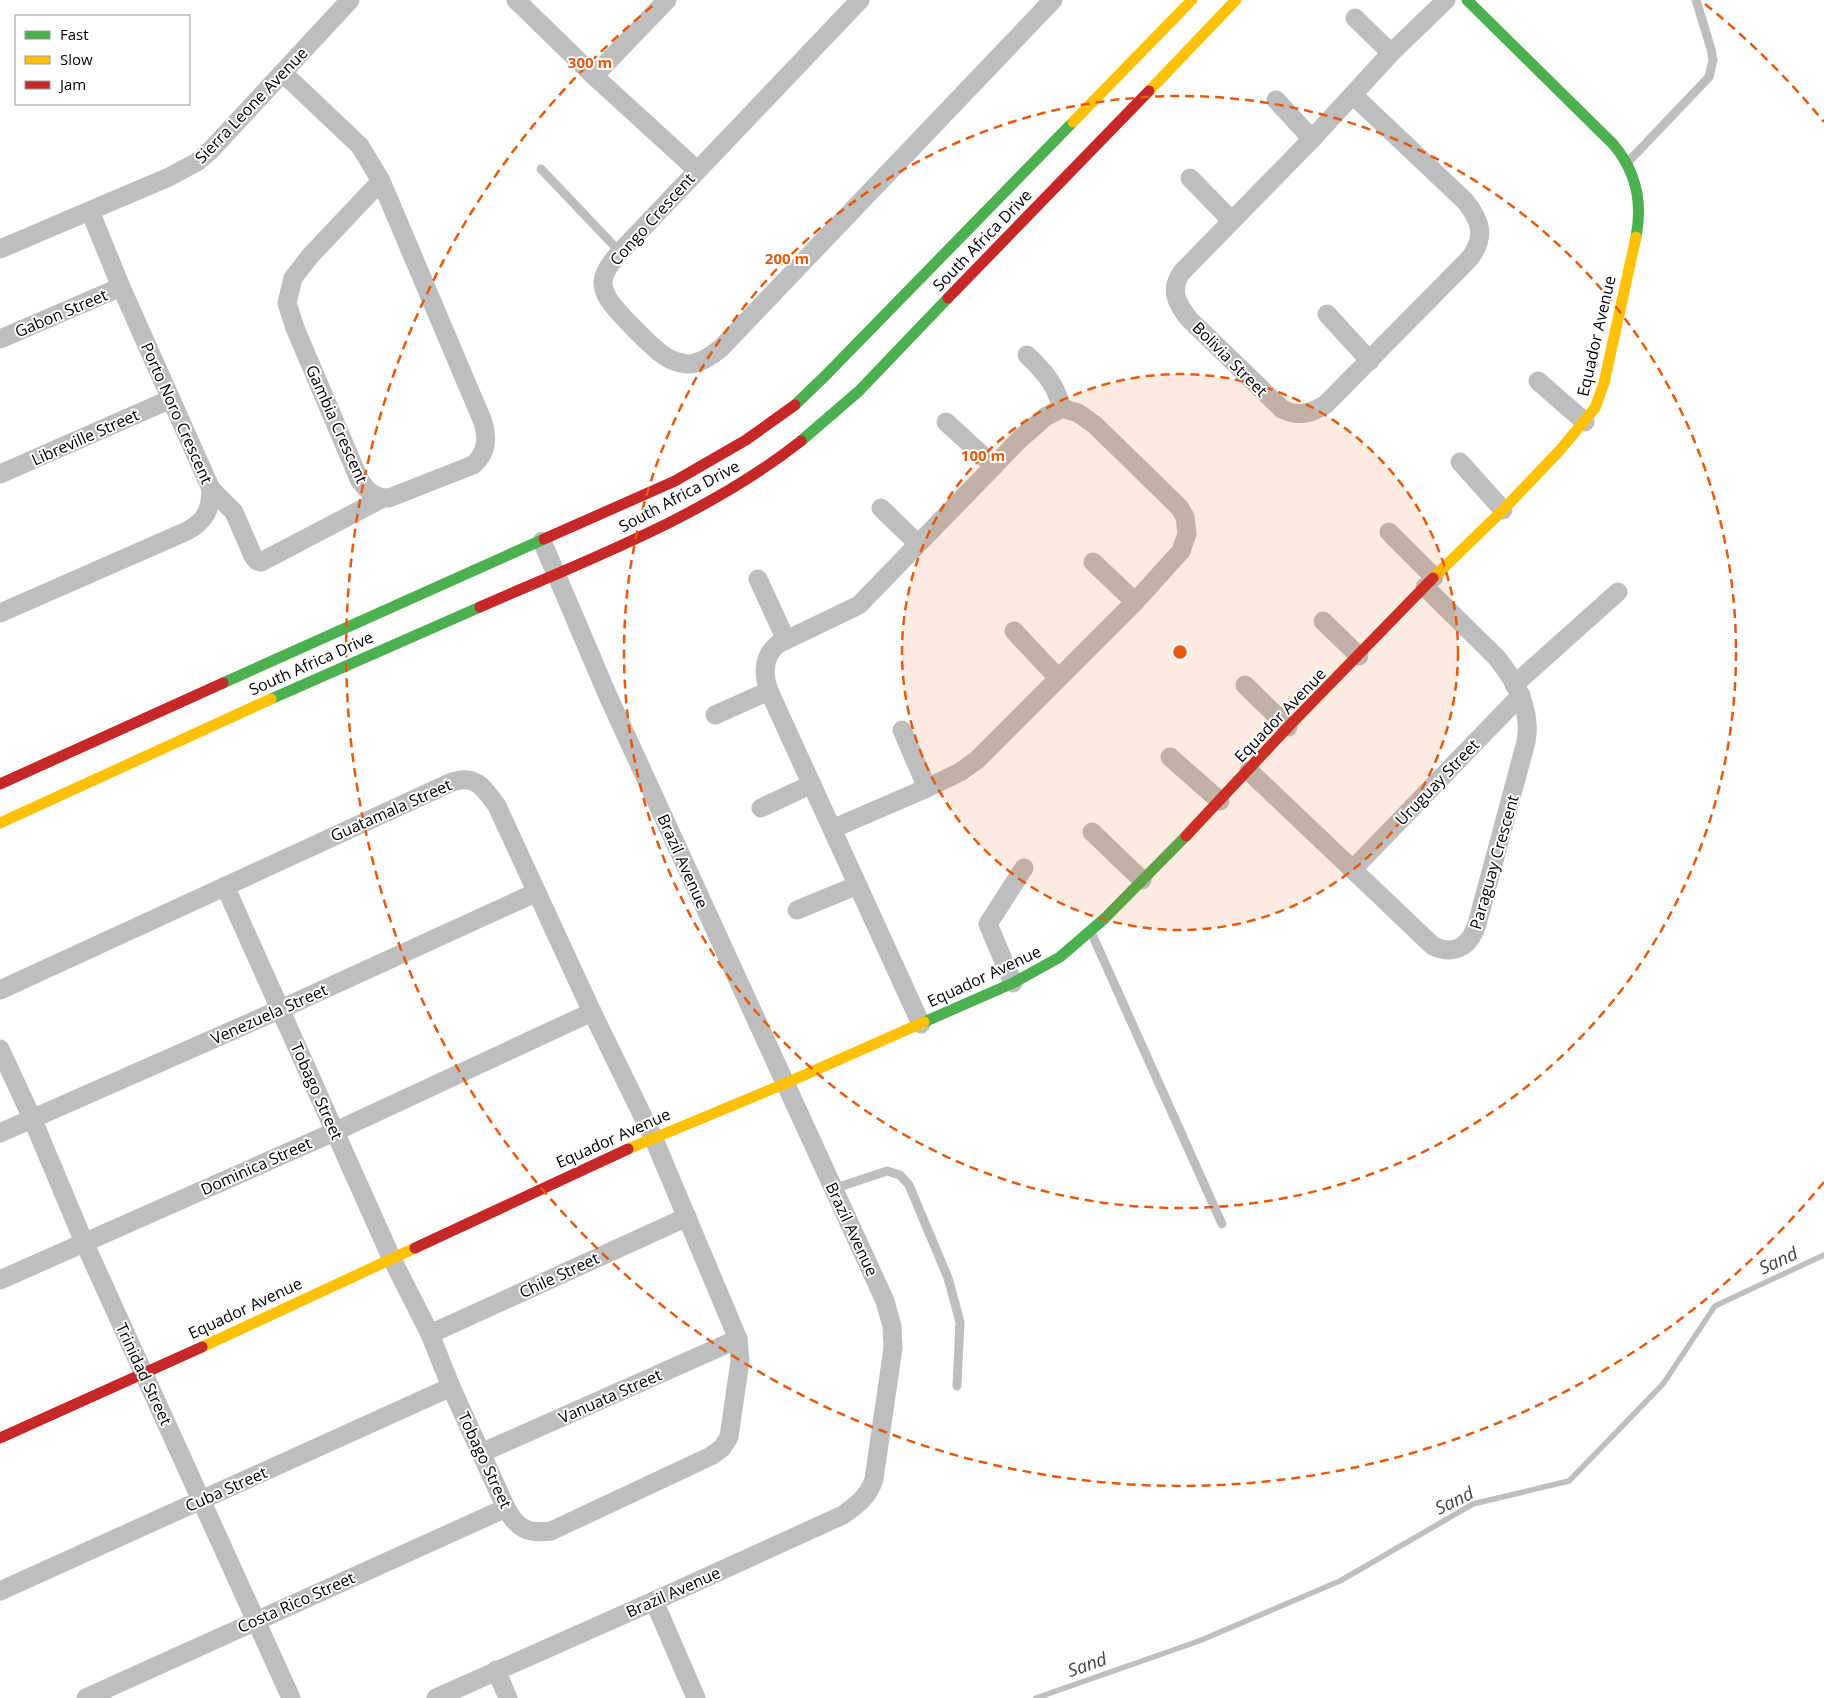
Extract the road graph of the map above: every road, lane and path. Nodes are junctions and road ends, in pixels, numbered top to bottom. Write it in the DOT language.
graph roads {
  1 [pos="350,0"];
  2 [pos="516,0"];
  3 [pos="667,0"];
  4 [pos="860,0"];
  5 [pos="1053,0"];
  6 [pos="1192,0"];
  7 [pos="1236,0"];
  8 [pos="1446,0"];
  9 [pos="1467,0"];
  10 [pos="1696,0"];
  11 [pos="1355,18"];
  12 [pos="1390,53"];
  13 [pos="283,72"];
  14 [pos="594,76"];
  15 [pos="1353,95"];
  16 [pos="1276,100"];
  17 [pos="1312,139"];
  18 [pos="1630,167"];
  19 [pos="541,169"];
  20 [pos="697,170"];
  21 [pos="1190,178"];
  22 [pos="381,182"];
  23 [pos="90,211"];
  24 [pos="1232,221"];
  25 [pos="0,249"];
  26 [pos="620,252"];
  27 [pos="121,287"];
  28 [pos="1327,314"];
  29 [pos="0,339"];
  30 [pos="1027,355"];
  31 [pos="1370,360"];
  32 [pos="1538,381"];
  33 [pos="170,399"];
  34 [pos="1062,408"];
  35 [pos="946,422"];
  36 [pos="1585,422"];
  37 [pos="1460,462"];
  38 [pos="994,466"];
  39 [pos="0,474"];
  40 [pos="211,489"];
  41 [pos="383,498"];
  42 [pos="881,508"];
  43 [pos="1503,510"];
  44 [pos="1389,532"];
  45 [pos="542,541"];
  46 [pos="918,544"];
  47 [pos="1093,562"];
  48 [pos="556,573"];
  49 [pos="758,579"];
  50 [pos="1429,582"];
  51 [pos="1618,592"];
  52 [pos="1135,602"];
  53 [pos="0,613"];
  54 [pos="1323,621"];
  55 [pos="1014,631"];
  56 [pos="786,640"];
  57 [pos="1359,656"];
  58 [pos="1058,678"];
  59 [pos="1245,685"];
  60 [pos="1518,690"];
  61 [pos="769,691"];
  62 [pos="715,715"];
  63 [pos="1288,727"];
  64 [pos="902,730"];
  65 [pos="1170,757"];
  66 [pos="1248,771"];
  67 [pos="0,784"];
  68 [pos="812,784"];
  69 [pos="927,788"];
  70 [pos="1220,801"];
  71 [pos="761,808"];
  72 [pos="0,823"];
  73 [pos="832,829"];
  74 [pos="1092,832"];
  75 [pos="1024,868"];
  76 [pos="1353,869"];
  77 [pos="1142,880"];
  78 [pos="858,885"];
  79 [pos="225,886"];
  80 [pos="537,892"];
  81 [pos="797,910"];
  82 [pos="1091,932"];
  83 [pos="1013,983"];
  84 [pos="0,990"];
  85 [pos="281,1009"];
  86 [pos="592,1012"];
  87 [pos="921,1024"];
  88 [pos="0,1049"];
  89 [pos="784,1084"];
  90 [pos="32,1118"];
  91 [pos="334,1132"];
  92 [pos="0,1133"];
  93 [pos="653,1137"];
  94 [pos="833,1189"];
  95 [pos="687,1217"];
  96 [pos="1222,1224"];
  97 [pos="84,1242"];
  98 [pos="391,1257"];
  99 [pos="0,1280"];
  100 [pos="430,1334"];
  101 [pos="738,1339"];
  102 [pos="144,1374"];
  103 [pos="957,1386"];
  104 [pos="451,1387"];
  105 [pos="0,1438"];
  106 [pos="481,1453"];
  107 [pos="201,1500"];
  108 [pos="506,1508"];
  109 [pos="0,1590"];
  110 [pos="654,1601"];
  111 [pos="257,1620"];
  112 [pos="496,1670"];
  113 [pos="86,1698"];
  114 [pos="292,1698"];
  115 [pos="436,1698"];
  116 [pos="508,1698"];
  117 [pos="696,1698"];
  1 -- 13 [label="street, Sierra Leone Avenue"];
  2 -- 14 [label="street"];
  3 -- 14 [label="street"];
  4 -- 20 [label="street, Congo Crescent"];
  5 -- 26 [label="street, Congo Crescent"];
  6 -- 45 [label="street, South Africa Drive"];
  7 -- 48 [label="street, South Africa Drive"];
  8 -- 12 [label="street, Bolivia Street"];
  9 -- 18 [label="street"];
  10 -- 18 [label="lane"];
  11 -- 12 [label="street"];
  12 -- 15 [label="street, Bolivia Street"];
  13 -- 22 [label="street, Gambia Crescent"];
  13 -- 23 [label="street, Sierra Leone Avenue"];
  14 -- 20 [label="street"];
  15 -- 17 [label="street, Bolivia Street"];
  15 -- 31 [label="street, Bolivia Street"];
  16 -- 17 [label="street"];
  17 -- 24 [label="street, Bolivia Street"];
  18 -- 36 [label="street, Equador Avenue"];
  19 -- 26 [label="lane"];
  20 -- 26 [label="street, Congo Crescent"];
  21 -- 24 [label="street"];
  22 -- 41 [label="street, Gambia Crescent"];
  22 -- 41 [label="street, Gambia Crescent"];
  23 -- 25 [label="street, Sierra Leone Avenue"];
  23 -- 27 [label="street, Porto Noro Crescent"];
  24 -- 31 [label="street, Bolivia Street"];
  27 -- 29 [label="street, Gabon Street"];
  27 -- 33 [label="street, Porto Noro Crescent"];
  28 -- 31 [label="street"];
  30 -- 34 [label="street"];
  32 -- 36 [label="street"];
  33 -- 39 [label="street, Libreville Street"];
  33 -- 40 [label="street, Porto Noro Crescent"];
  34 -- 38 [label="street"];
  34 -- 52 [label="street"];
  35 -- 38 [label="street"];
  36 -- 43 [label="street, Equador Avenue"];
  37 -- 43 [label="street"];
  38 -- 46 [label="street"];
  40 -- 41 [label="street"];
  40 -- 53 [label="street, Porto Noro Crescent"];
  42 -- 46 [label="street"];
  43 -- 50 [label="street, Equador Avenue"];
  44 -- 50 [label="street, Paraguay Crescent"];
  45 -- 48 [label="street, Brazil Avenue"];
  45 -- 67 [label="street, South Africa Drive"];
  46 -- 56 [label="street"];
  47 -- 52 [label="street"];
  48 -- 72 [label="street, South Africa Drive"];
  48 -- 89 [label="street, Brazil Avenue"];
  49 -- 56 [label="street"];
  50 -- 57 [label="street, Equador Avenue"];
  50 -- 60 [label="street, Paraguay Crescent"];
  51 -- 60 [label="street, Uruguay Street"];
  52 -- 58 [label="street"];
  54 -- 57 [label="street"];
  55 -- 58 [label="street"];
  56 -- 61 [label="street"];
  57 -- 63 [label="street, Equador Avenue"];
  58 -- 69 [label="street"];
  59 -- 63 [label="street"];
  60 -- 76 [label="street, Uruguay Street"];
  60 -- 76 [label="street, Paraguay Crescent"];
  61 -- 62 [label="street"];
  61 -- 68 [label="street"];
  63 -- 66 [label="street, Equador Avenue"];
  64 -- 69 [label="street"];
  65 -- 70 [label="street"];
  66 -- 70 [label="street, Equador Avenue"];
  66 -- 76 [label="street, Paraguay Crescent"];
  68 -- 71 [label="street"];
  68 -- 73 [label="street"];
  69 -- 73 [label="street"];
  70 -- 77 [label="street, Equador Avenue"];
  73 -- 78 [label="street"];
  74 -- 77 [label="street"];
  75 -- 83 [label="street"];
  77 -- 82 [label="street, Equador Avenue"];
  78 -- 81 [label="street"];
  78 -- 87 [label="street"];
  79 -- 80 [label="street, Guatamala Street"];
  79 -- 84 [label="street, Guatamala Street"];
  79 -- 85 [label="street, Tobago Street"];
  80 -- 85 [label="street, Venezuela Street"];
  80 -- 86 [label="street, Guatamala Street"];
  82 -- 83 [label="street, Equador Avenue"];
  82 -- 96 [label="lane"];
  83 -- 87 [label="street, Equador Avenue"];
  85 -- 90 [label="street, Venezuela Street"];
  85 -- 91 [label="street, Tobago Street"];
  86 -- 91 [label="street, Dominica Street"];
  86 -- 93 [label="street, Guatamala Street"];
  87 -- 89 [label="street, Equador Avenue"];
  88 -- 90 [label="street, Trinidad Street"];
  89 -- 93 [label="street, Equador Avenue"];
  89 -- 94 [label="street, Brazil Avenue"];
  90 -- 92 [label="street, Venezuela Street"];
  90 -- 97 [label="street, Trinidad Street"];
  91 -- 97 [label="street, Dominica Street"];
  91 -- 98 [label="street, Tobago Street"];
  93 -- 95 [label="street, Tobago Street"];
  93 -- 98 [label="street, Equador Avenue"];
  94 -- 103 [label="lane"];
  94 -- 110 [label="street, Brazil Avenue"];
  95 -- 100 [label="street, Chile Street"];
  95 -- 101 [label="street, Tobago Street"];
  97 -- 99 [label="street, Dominica Street"];
  97 -- 102 [label="street, Trinidad Street"];
  98 -- 100 [label="street, Tobago Street"];
  98 -- 102 [label="street, Equador Avenue"];
  100 -- 104 [label="street, Tobago Street"];
  101 -- 106 [label="street, Vanuata Street"];
  101 -- 108 [label="street, Tobago Street"];
  102 -- 105 [label="street, Equador Avenue"];
  102 -- 107 [label="street, Trinidad Street"];
  104 -- 106 [label="street, Tobago Street"];
  104 -- 107 [label="street, Cuba Street"];
  106 -- 108 [label="street, Tobago Street"];
  107 -- 109 [label="street, Cuba Street"];
  107 -- 111 [label="street, Trinidad Street"];
  108 -- 111 [label="street, Costa Rico Street"];
  110 -- 112 [label="street, Brazil Avenue"];
  110 -- 117 [label="street"];
  111 -- 113 [label="street, Costa Rico Street"];
  111 -- 114 [label="street, Trinidad Street"];
  112 -- 115 [label="street, Brazil Avenue"];
  112 -- 116 [label="street"];
}
